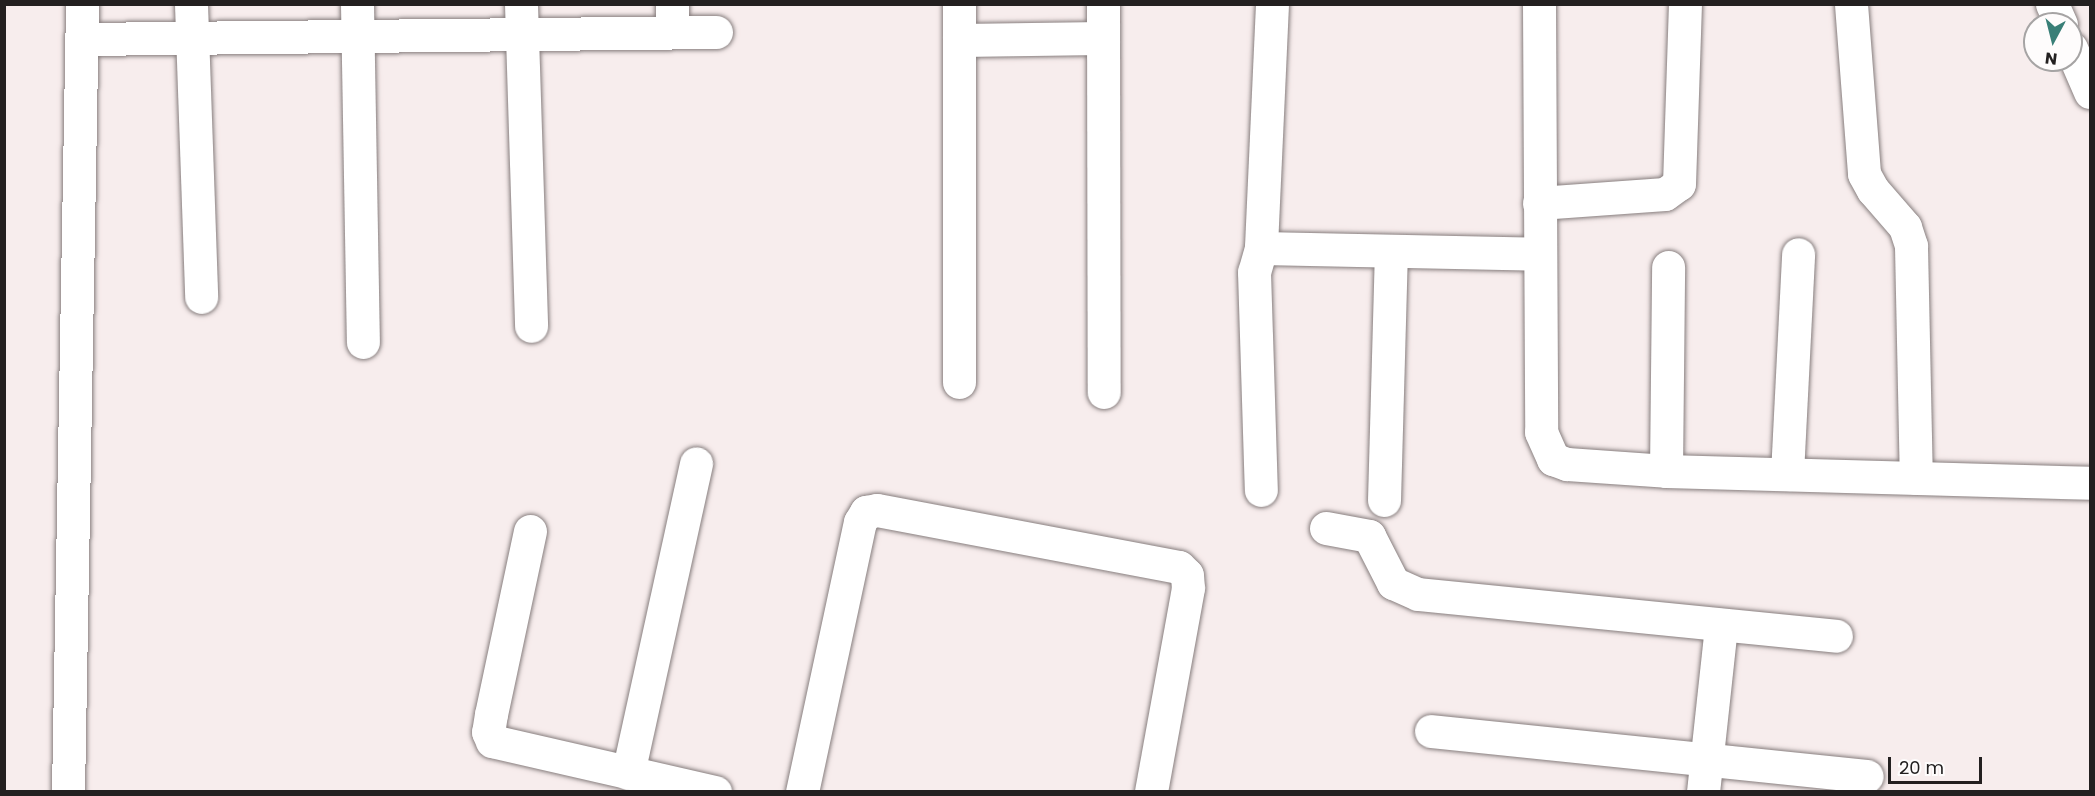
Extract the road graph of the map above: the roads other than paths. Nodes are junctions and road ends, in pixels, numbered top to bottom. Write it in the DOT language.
graph roads {
  1 [pos="82,4"];
  2 [pos="191,4"];
  3 [pos="960,4"];
  4 [pos="1102,4"];
  5 [pos="1272,4"];
  6 [pos="1539,4"];
  7 [pos="1685,4"];
  8 [pos="1851,4"];
  9 [pos="672,18"];
  10 [pos="521,19"];
  11 [pos="357,20"];
  12 [pos="716,32"];
  13 [pos="192,38"];
  14 [pos="1103,38"];
  15 [pos="81,39"];
  16 [pos="959,40"];
  17 [pos="2082,72"];
  18 [pos="2091,92"];
  19 [pos="1539,203"];
  20 [pos="1261,248"];
  21 [pos="1391,251"];
  22 [pos="1539,254"];
  23 [pos="1798,254"];
  24 [pos="1668,267"];
  25 [pos="201,297"];
  26 [pos="531,326"];
  27 [pos="363,342"];
  28 [pos="959,382"];
  29 [pos="1104,392"];
  30 [pos="696,463"];
  31 [pos="1666,471"];
  32 [pos="1787,474"];
  33 [pos="1916,478"];
  34 [pos="2091,483"];
  35 [pos="1261,490"];
  36 [pos="1384,500"];
  37 [pos="1326,528"];
  38 [pos="530,531"];
  39 [pos="1721,625"];
  40 [pos="1836,636"];
  41 [pos="1431,731"];
  42 [pos="1707,759"];
  43 [pos="628,773"];
  44 [pos="1867,776"];
  45 [pos="701,790"];
  46 [pos="68,792"];
  47 [pos="802,792"];
  48 [pos="1151,792"];
  49 [pos="1703,792"];
  1 -- 15 [label="street"];
  2 -- 13 [label="street"];
  3 -- 16 [label="street"];
  4 -- 14 [label="street"];
  5 -- 20 [label="street"];
  6 -- 19 [label="street"];
  7 -- 19 [label="street"];
  8 -- 33 [label="street"];
  9 -- 10 [label="street"];
  9 -- 12 [label="street"];
  10 -- 11 [label="street"];
  10 -- 26 [label="street"];
  11 -- 13 [label="street"];
  11 -- 27 [label="street"];
  13 -- 15 [label="street"];
  13 -- 25 [label="street"];
  14 -- 16 [label="street"];
  14 -- 29 [label="street"];
  15 -- 46 [label="street"];
  16 -- 28 [label="street"];
  17 -- 18 [label="street"];
  19 -- 22 [label="street"];
  20 -- 21 [label="street"];
  20 -- 35 [label="street"];
  21 -- 22 [label="street"];
  21 -- 36 [label="street"];
  22 -- 31 [label="street"];
  23 -- 32 [label="street"];
  24 -- 31 [label="street"];
  30 -- 43 [label="street"];
  31 -- 32 [label="street"];
  32 -- 33 [label="street"];
  33 -- 34 [label="street"];
  37 -- 39 [label="street"];
  38 -- 43 [label="street"];
  39 -- 40 [label="street"];
  39 -- 42 [label="street"];
  41 -- 42 [label="street"];
  42 -- 44 [label="street"];
  42 -- 49 [label="street"];
  43 -- 45 [label="street"];
  47 -- 48 [label="street"];
}
